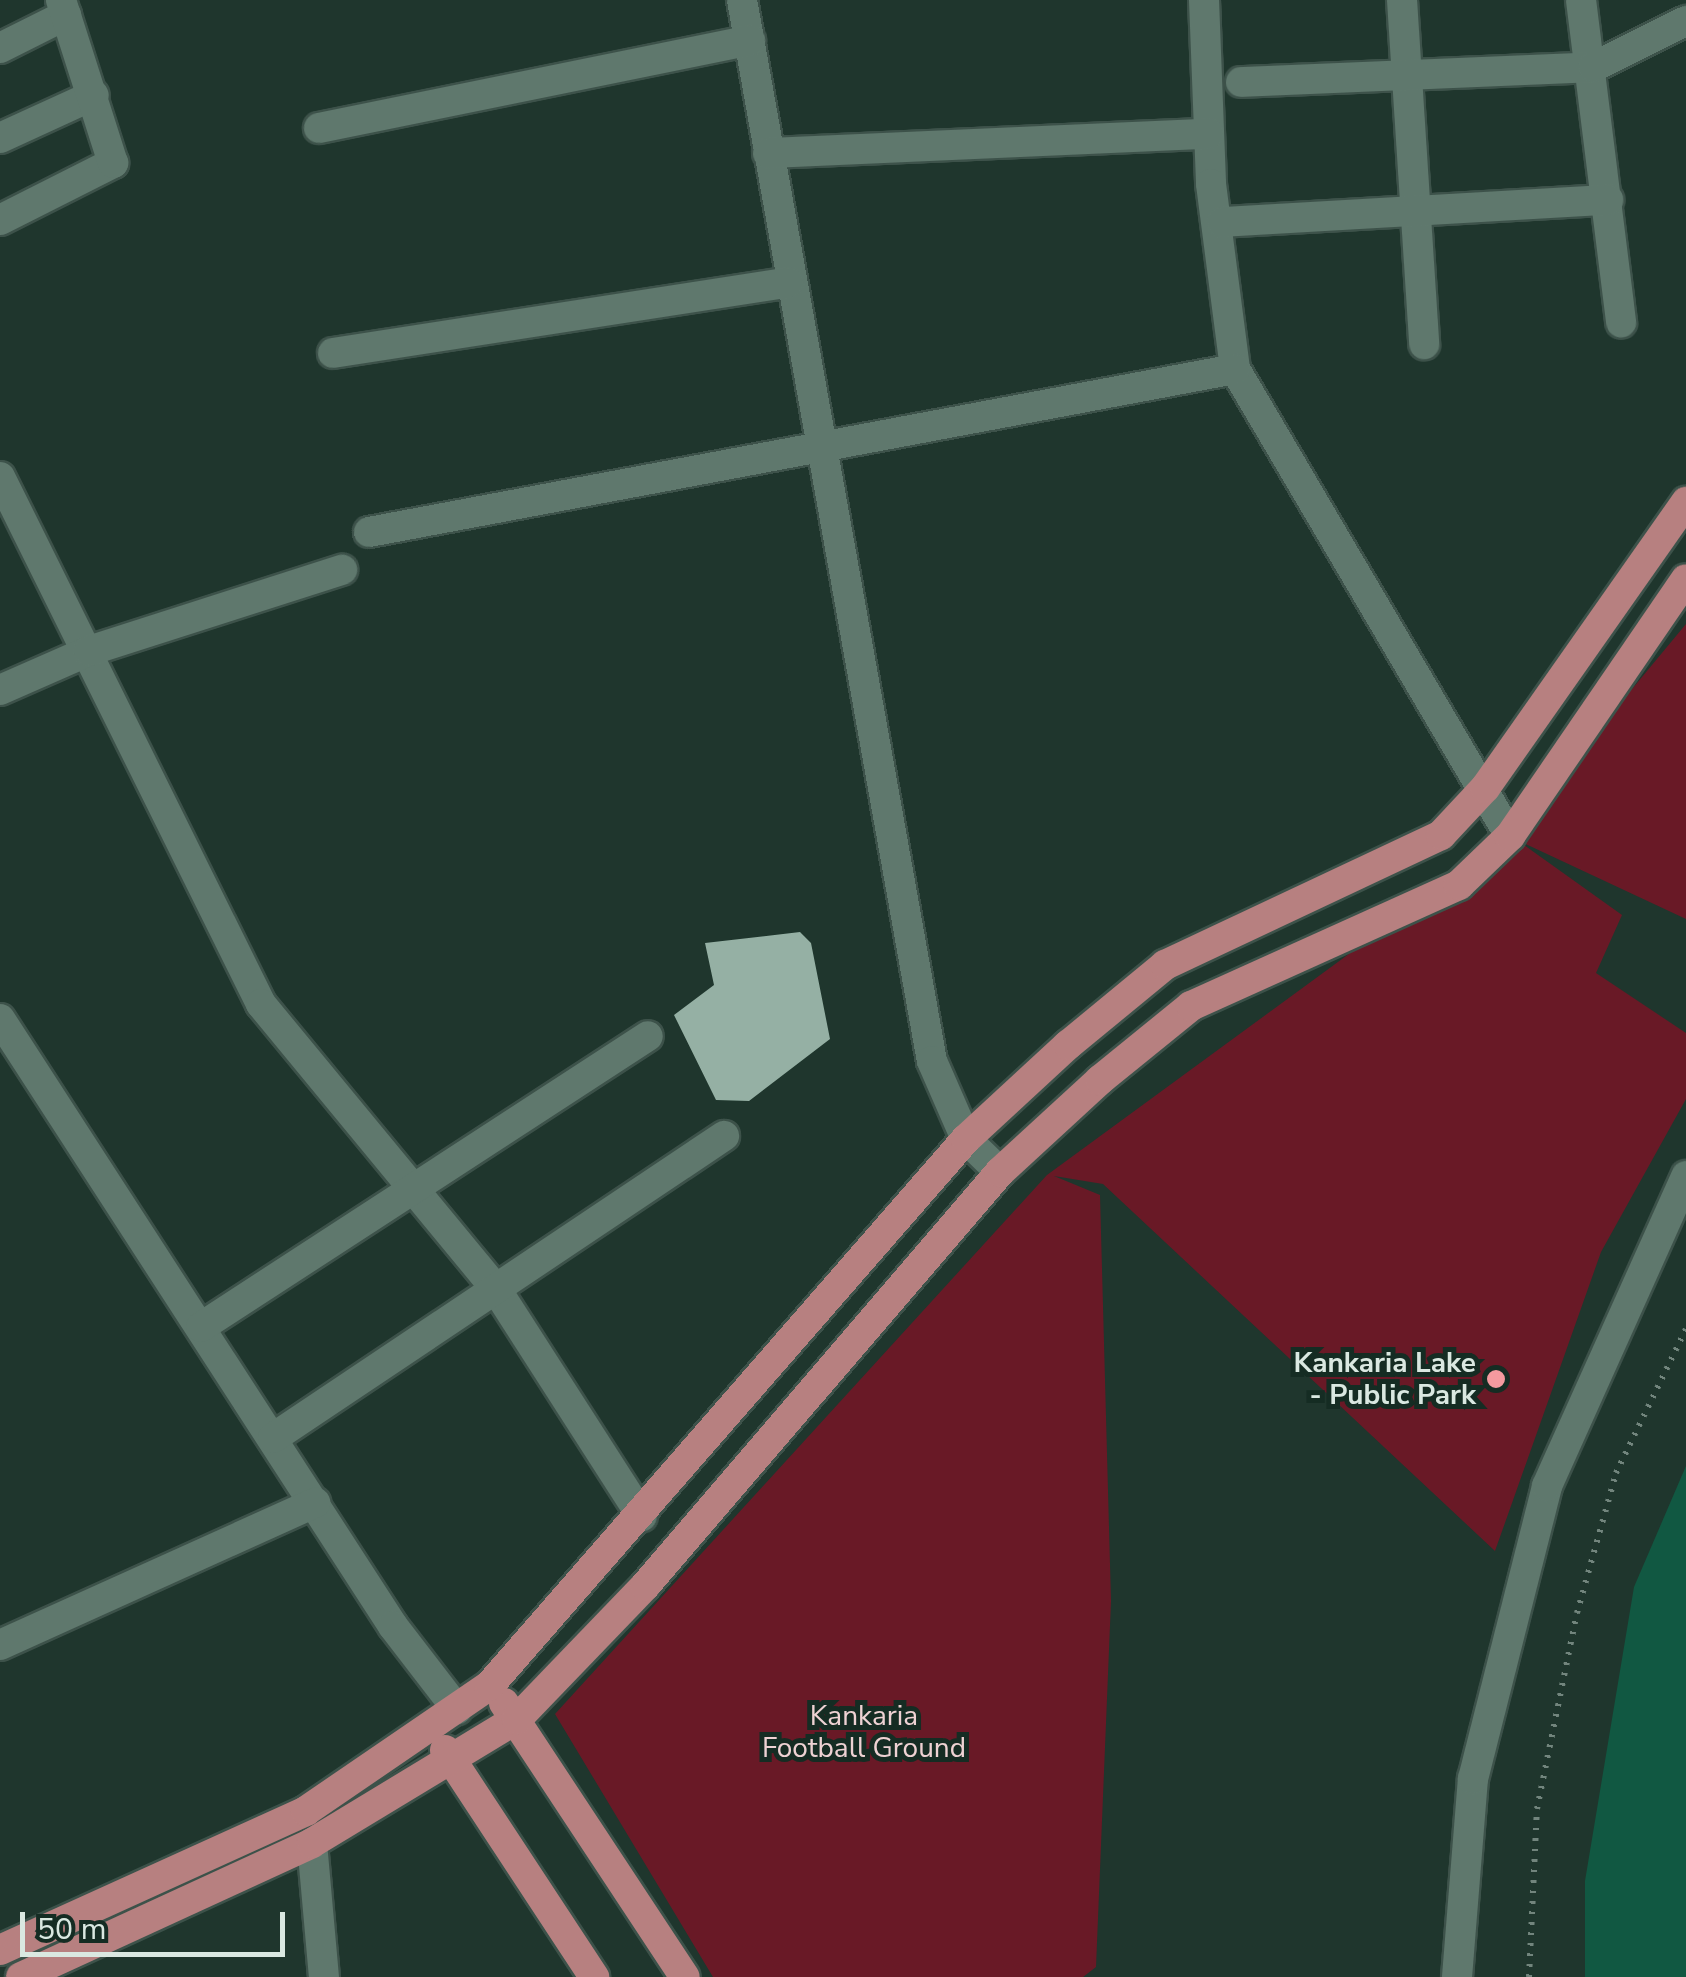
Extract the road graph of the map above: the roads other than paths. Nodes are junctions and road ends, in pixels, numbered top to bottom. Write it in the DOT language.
graph roads {
  1 [pos="742,0"];
  2 [pos="1204,0"];
  3 [pos="1402,0"];
  4 [pos="1582,0"];
  5 [pos="63,8"];
  6 [pos="1686,21"];
  7 [pos="750,40"];
  8 [pos="0,48"];
  9 [pos="1593,67"];
  10 [pos="1407,75"];
  11 [pos="1241,82"];
  12 [pos="94,95"];
  13 [pos="319,128"];
  14 [pos="1209,134"];
  15 [pos="0,138"];
  16 [pos="768,153"];
  17 [pos="1608,200"];
  18 [pos="1416,210"];
  19 [pos="0,220"];
  20 [pos="1222,222"];
  21 [pos="790,282"];
  22 [pos="1621,323"];
  23 [pos="1424,344"];
  24 [pos="333,353"];
  25 [pos="1235,369"];
  26 [pos="825,446"];
  27 [pos="0,477"];
  28 [pos="1686,502"];
  29 [pos="369,532"];
  30 [pos="342,570"];
  31 [pos="1686,580"];
  32 [pos="89,651"];
  33 [pos="0,690"];
  34 [pos="1485,788"];
  35 [pos="1510,836"];
  36 [pos="0,1018"];
  37 [pos="648,1036"];
  38 [pos="724,1136"];
  39 [pos="966,1140"];
  40 [pos="1000,1172"];
  41 [pos="1686,1176"];
  42 [pos="411,1189"];
  43 [pos="496,1288"];
  44 [pos="201,1327"];
  45 [pos="272,1438"];
  46 [pos="315,1504"];
  47 [pos="642,1516"];
  48 [pos="0,1645"];
  49 [pos="490,1685"];
  50 [pos="457,1709"];
  51 [pos="517,1719"];
  52 [pos="430,1728"];
  53 [pos="454,1764"];
  54 [pos="312,1844"];
  55 [pos="0,1950"];
  56 [pos="21,1977"];
  57 [pos="324,1977"];
  58 [pos="594,1977"];
  59 [pos="686,1977"];
  60 [pos="1457,1977"];
  1 -- 7 [label="street"];
  2 -- 14 [label="street"];
  3 -- 10 [label="street"];
  4 -- 9 [label="street"];
  5 -- 8 [label="street"];
  5 -- 12 [label="street"];
  6 -- 9 [label="street"];
  7 -- 13 [label="street"];
  7 -- 16 [label="street"];
  9 -- 10 [label="street"];
  9 -- 17 [label="street"];
  10 -- 11 [label="street"];
  10 -- 18 [label="street"];
  12 -- 15 [label="street"];
  12 -- 19 [label="street"];
  14 -- 16 [label="street"];
  14 -- 20 [label="street"];
  16 -- 21 [label="street"];
  17 -- 18 [label="street"];
  17 -- 22 [label="street"];
  18 -- 20 [label="street"];
  18 -- 23 [label="street"];
  20 -- 25 [label="street"];
  21 -- 24 [label="street"];
  21 -- 26 [label="street"];
  25 -- 26 [label="street"];
  25 -- 34 [label="street"];
  26 -- 29 [label="street"];
  26 -- 39 [label="street"];
  27 -- 32 [label="street"];
  28 -- 34 [label="main road"];
  30 -- 32 [label="street"];
  31 -- 35 [label="main road"];
  32 -- 33 [label="street"];
  32 -- 42 [label="street"];
  34 -- 35 [label="street"];
  34 -- 39 [label="main road"];
  35 -- 40 [label="main road"];
  36 -- 44 [label="street"];
  37 -- 42 [label="street"];
  38 -- 43 [label="street"];
  39 -- 40 [label="street"];
  39 -- 47 [label="main road"];
  40 -- 51 [label="main road"];
  41 -- 60 [label="street"];
  42 -- 43 [label="street"];
  42 -- 44 [label="street"];
  43 -- 45 [label="street"];
  43 -- 47 [label="street"];
  44 -- 45 [label="street"];
  45 -- 46 [label="street"];
  46 -- 48 [label="street"];
  46 -- 50 [label="street"];
  47 -- 49 [label="main road"];
  49 -- 50 [label="main road"];
  49 -- 51 [label="main road"];
  50 -- 52 [label="main road"];
  51 -- 53 [label="main road"];
  51 -- 59 [label="main road"];
  52 -- 53 [label="main road"];
  52 -- 55 [label="main road"];
  53 -- 54 [label="main road"];
  53 -- 58 [label="main road"];
  54 -- 56 [label="main road"];
  54 -- 57 [label="street"];
}
